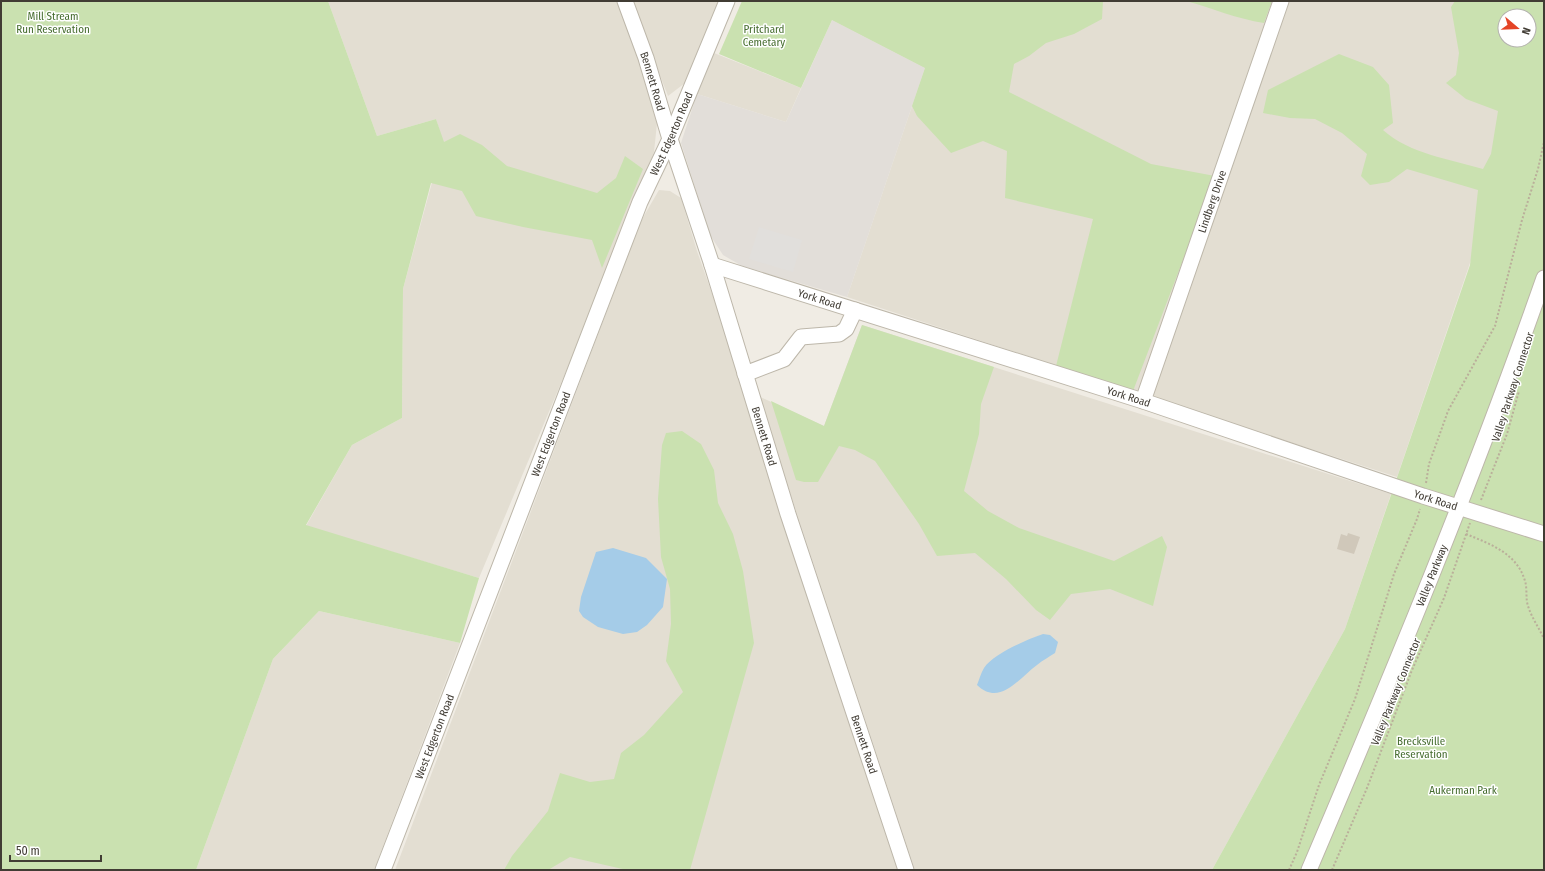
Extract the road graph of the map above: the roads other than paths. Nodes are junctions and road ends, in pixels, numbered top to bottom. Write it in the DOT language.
graph roads {
  1 [pos="625,1"];
  2 [pos="727,1"];
  3 [pos="1281,1"];
  4 [pos="670,139"];
  5 [pos="712,265"];
  6 [pos="1544,278"];
  7 [pos="855,310"];
  8 [pos="745,374"];
  9 [pos="1143,401"];
  10 [pos="1459,506"];
  11 [pos="1544,534"];
  12 [pos="383,870"];
  13 [pos="906,870"];
  14 [pos="1309,870"];
  1 -- 4 [label="street, Bennett Road"];
  2 -- 4 [label="street, West Edgerton Road"];
  3 -- 9 [label="street, Lindberg Drive"];
  4 -- 5 [label="street, Bennett Road"];
  4 -- 12 [label="street, West Edgerton Road"];
  5 -- 7 [label="street, York Road"];
  5 -- 8 [label="street, Bennett Road"];
  6 -- 10 [label="street, Valley Parkway"];
  7 -- 8 [label="street"];
  7 -- 9 [label="street, York Road"];
  8 -- 13 [label="street, Bennett Road"];
  9 -- 10 [label="street, York Road"];
  10 -- 11 [label="street, York Road"];
  10 -- 14 [label="street, Valley Parkway"];
}
